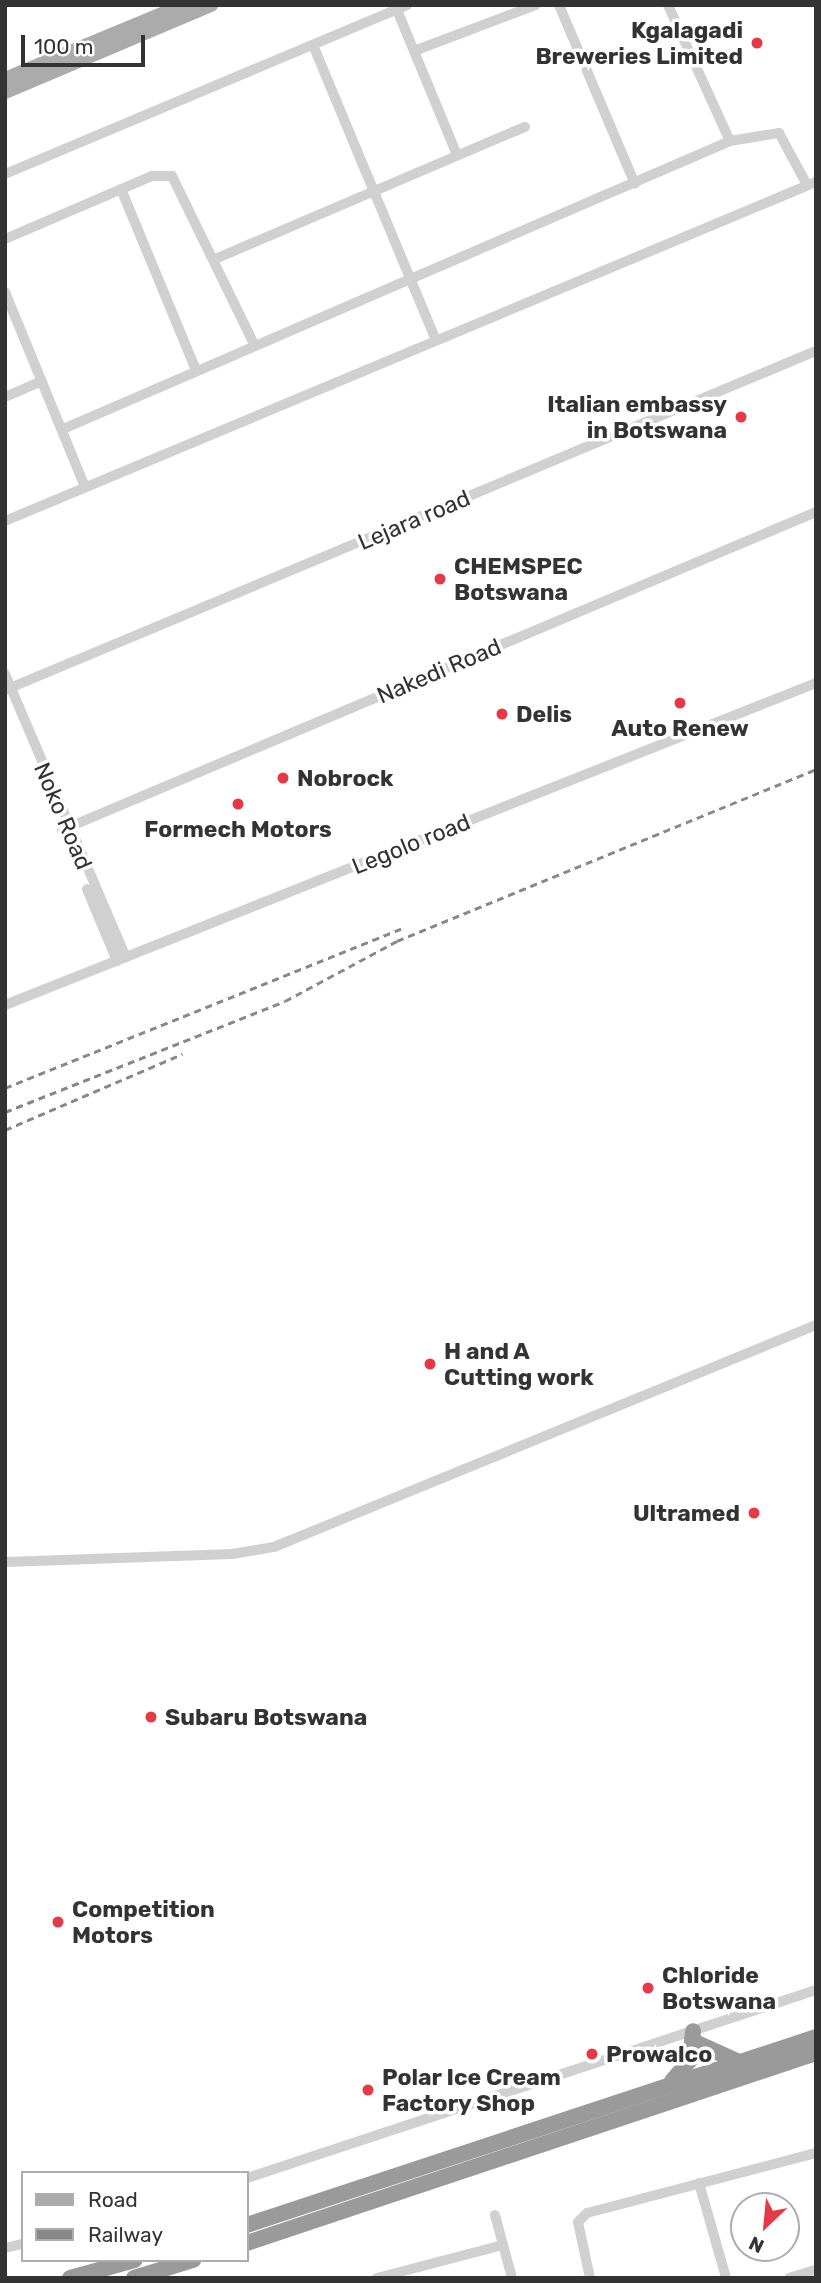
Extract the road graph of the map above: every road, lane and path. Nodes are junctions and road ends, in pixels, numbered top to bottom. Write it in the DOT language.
graph roads {
  1 [pos="184,5"];
  2 [pos="211,5"];
  3 [pos="536,5"];
  4 [pos="559,5"];
  5 [pos="668,5"];
  6 [pos="402,8"];
  7 [pos="313,45"];
  8 [pos="414,51"];
  9 [pos="5,79"];
  10 [pos="5,92"];
  11 [pos="525,127"];
  12 [pos="730,141"];
  13 [pos="457,155"];
  14 [pos="5,174"];
  15 [pos="811,183"];
  16 [pos="635,184"];
  17 [pos="121,189"];
  18 [pos="373,190"];
  19 [pos="5,239"];
  20 [pos="215,259"];
  21 [pos="412,281"];
  22 [pos="5,292"];
  23 [pos="436,340"];
  24 [pos="254,344"];
  25 [pos="816,351"];
  26 [pos="196,370"];
  27 [pos="42,381"];
  28 [pos="5,397"];
  29 [pos="63,429"];
  30 [pos="85,487"];
  31 [pos="816,512"];
  32 [pos="5,521"];
  33 [pos="5,674"];
  34 [pos="816,683"];
  35 [pos="7,690"];
  36 [pos="64,830"];
  37 [pos="122,959"];
  38 [pos="5,1005"];
  39 [pos="816,1325"];
  40 [pos="5,1562"];
  41 [pos="816,1990"];
  42 [pos="694,2037"];
  43 [pos="816,2037"];
  44 [pos="816,2053"];
  45 [pos="740,2061"];
  46 [pos="651,2091"];
  47 [pos="816,2153"];
  48 [pos="248,2178"];
  49 [pos="699,2183"];
  50 [pos="495,2215"];
  51 [pos="248,2225"];
  52 [pos="248,2242"];
  53 [pos="503,2245"];
  54 [pos="128,2262"];
  55 [pos="186,2262"];
  56 [pos="816,2270"];
  57 [pos="405,2274"];
  58 [pos="70,2278"];
  59 [pos="134,2278"];
  60 [pos="377,2278"];
  61 [pos="512,2278"];
  62 [pos="590,2278"];
  63 [pos="726,2278"];
  64 [pos="789,2278"];
  1 -- 9 [label="main road"];
  2 -- 10 [label="main road"];
  3 -- 8 [label="street"];
  4 -- 16 [label="street"];
  5 -- 12 [label="street"];
  6 -- 7 [label="street"];
  6 -- 8 [label="street"];
  7 -- 14 [label="street"];
  7 -- 18 [label="street"];
  8 -- 13 [label="street"];
  11 -- 13 [label="street"];
  12 -- 15 [label="street"];
  12 -- 16 [label="street"];
  13 -- 18 [label="street"];
  15 -- 23 [label="street"];
  16 -- 21 [label="street"];
  17 -- 19 [label="street"];
  17 -- 20 [label="street"];
  17 -- 26 [label="street"];
  18 -- 20 [label="street"];
  18 -- 21 [label="street"];
  20 -- 24 [label="street"];
  21 -- 23 [label="street"];
  21 -- 24 [label="street"];
  22 -- 27 [label="street"];
  23 -- 30 [label="street"];
  24 -- 26 [label="street"];
  25 -- 35 [label="street, Lejara road"];
  26 -- 29 [label="street"];
  27 -- 28 [label="street"];
  27 -- 29 [label="street"];
  29 -- 30 [label="street"];
  30 -- 32 [label="street"];
  31 -- 36 [label="street, Nakedi Road"];
  33 -- 35 [label="street, Noko Road"];
  34 -- 37 [label="street, Legolo road"];
  35 -- 36 [label="street, Noko Road"];
  36 -- 37 [label="street, Noko Road"];
  37 -- 38 [label="street, Legolo road"];
  39 -- 40 [label="street"];
  41 -- 42 [label="street"];
  42 -- 45 [label="highway"];
  42 -- 46 [label="highway"];
  42 -- 48 [label="street"];
  43 -- 45 [label="highway"];
  44 -- 52 [label="highway"];
  45 -- 46 [label="highway"];
  46 -- 51 [label="highway"];
  47 -- 49 [label="street"];
  49 -- 62 [label="street"];
  49 -- 63 [label="street"];
  50 -- 53 [label="street"];
  53 -- 57 [label="street"];
  53 -- 61 [label="street"];
  54 -- 58 [label="highway"];
  55 -- 59 [label="highway"];
  56 -- 64 [label="street"];
  57 -- 60 [label="street"];
}
